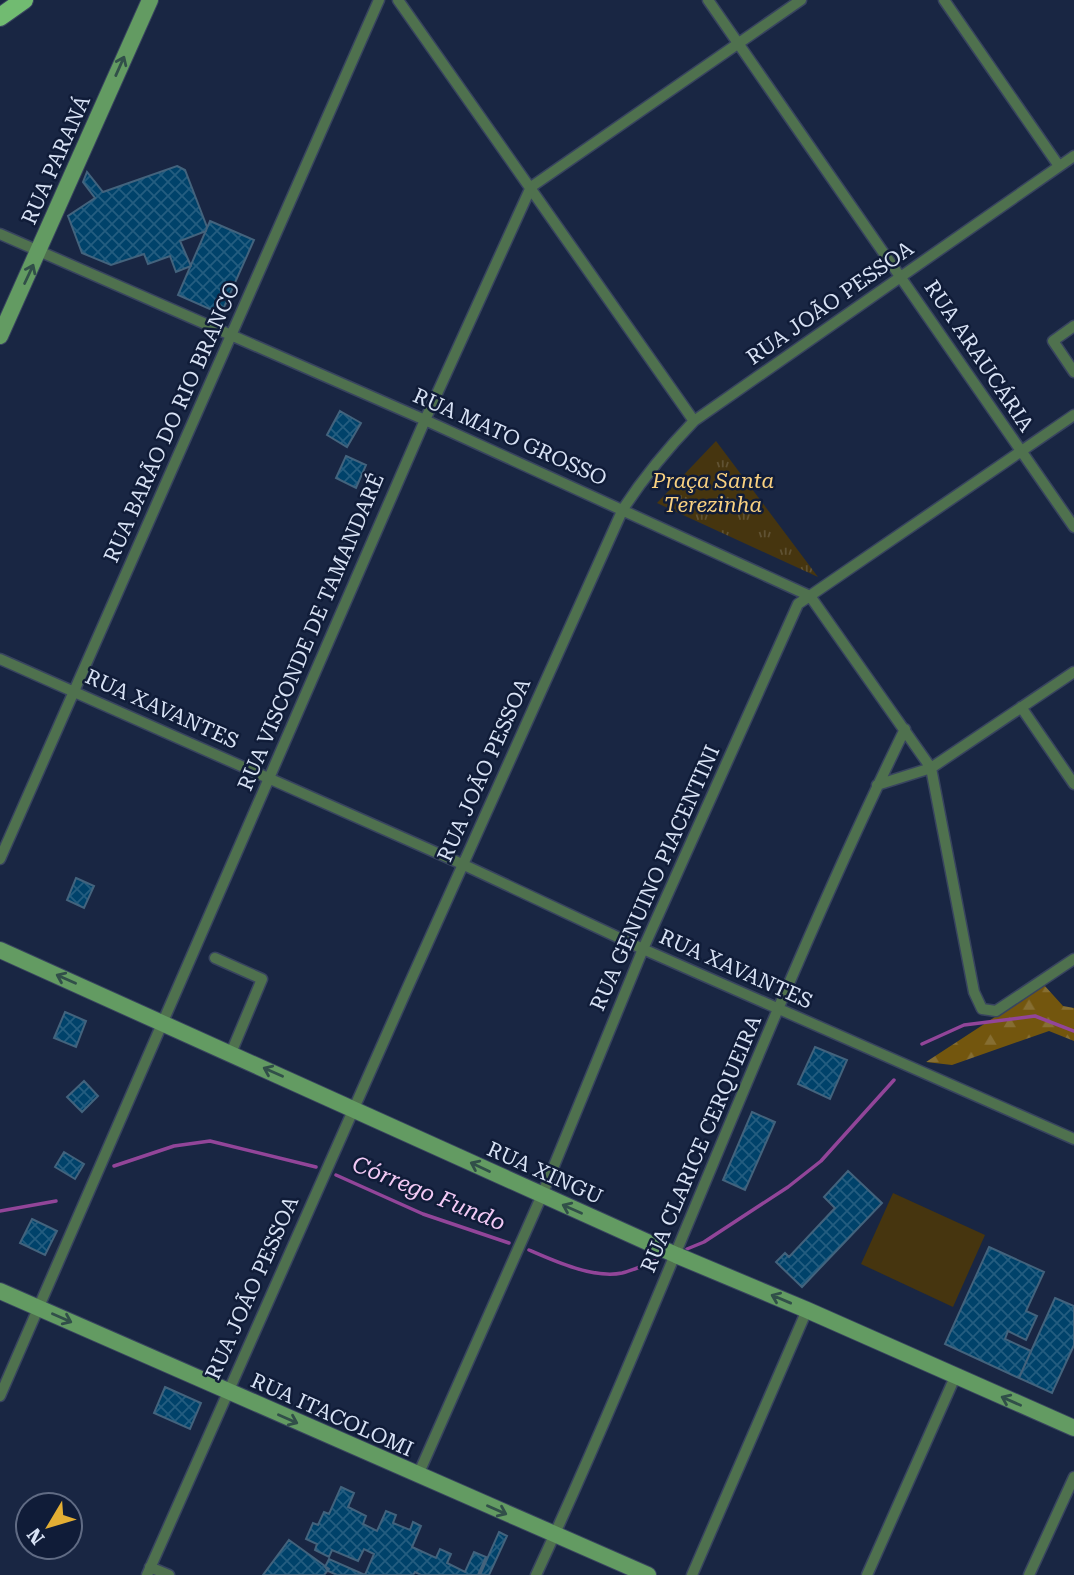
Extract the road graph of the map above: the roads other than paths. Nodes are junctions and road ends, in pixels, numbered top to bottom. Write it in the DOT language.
graph roads {
  1 [pos="24,0"];
  2 [pos="150,0"];
  3 [pos="379,0"];
  4 [pos="398,0"];
  5 [pos="708,0"];
  6 [pos="801,0"];
  7 [pos="944,0"];
  8 [pos="0,17"];
  9 [pos="738,42"];
  10 [pos="1074,156"];
  11 [pos="1059,166"];
  12 [pos="531,187"];
  13 [pos="0,234"];
  14 [pos="39,251"];
  15 [pos="901,276"];
  16 [pos="1074,326"];
  17 [pos="232,334"];
  18 [pos="0,337"];
  19 [pos="1074,372"];
  20 [pos="1074,415"];
  21 [pos="425,420"];
  22 [pos="694,421"];
  23 [pos="1022,452"];
  24 [pos="623,509"];
  25 [pos="1074,527"];
  26 [pos="810,596"];
  27 [pos="0,659"];
  28 [pos="1074,672"];
  29 [pos="73,691"];
  30 [pos="1021,706"];
  31 [pos="905,729"];
  32 [pos="931,768"];
  33 [pos="269,778"];
  34 [pos="1074,784"];
  35 [pos="877,786"];
  36 [pos="0,859"];
  37 [pos="462,864"];
  38 [pos="643,949"];
  39 [pos="0,950"];
  40 [pos="215,958"];
  41 [pos="1074,959"];
  42 [pos="779,1009"];
  43 [pos="163,1023"];
  44 [pos="231,1053"];
  45 [pos="354,1109"];
  46 [pos="1074,1139"];
  47 [pos="542,1195"];
  48 [pos="676,1255"];
  49 [pos="0,1291"];
  50 [pos="38,1307"];
  51 [pos="807,1311"];
  52 [pos="956,1377"];
  53 [pos="226,1392"];
  54 [pos="0,1396"];
  55 [pos="1074,1429"];
  56 [pos="418,1475"];
  57 [pos="1074,1477"];
  58 [pos="555,1535"];
  59 [pos="149,1571"];
  60 [pos="169,1575"];
  61 [pos="536,1575"];
  62 [pos="648,1575"];
  63 [pos="692,1575"];
  64 [pos="867,1575"];
  65 [pos="1029,1575"];
  1 -- 8 [label="main road"];
  14 -- 2 [label="street, RUA PARANÁ, one-way"];
  3 -- 17 [label="street, RUA BARÃO DO RIO BRANCO"];
  4 -- 12 [label="street"];
  5 -- 9 [label="street, RUA ARAUCÁRIA"];
  6 -- 9 [label="street"];
  7 -- 11 [label="street"];
  9 -- 12 [label="street"];
  9 -- 15 [label="street, RUA ARAUCÁRIA"];
  10 -- 11 [label="street, RUA JOÃO PESSOA"];
  11 -- 15 [label="street, RUA JOÃO PESSOA"];
  12 -- 21 [label="street, RUA VISCONDE DE TAMANDARÉ"];
  12 -- 22 [label="street"];
  13 -- 14 [label="street, RUA MATO GROSSO"];
  14 -- 17 [label="street, RUA MATO GROSSO"];
  18 -- 14 [label="street, RUA PARANÁ, one-way"];
  15 -- 22 [label="street, RUA JOÃO PESSOA"];
  15 -- 23 [label="street, RUA ARAUCÁRIA"];
  16 -- 19 [label="street"];
  17 -- 21 [label="street, RUA MATO GROSSO"];
  17 -- 29 [label="street, RUA BARÃO DO RIO BRANCO"];
  20 -- 23 [label="street, RUA GENUINO PIACENTINI"];
  21 -- 24 [label="street, RUA MATO GROSSO"];
  21 -- 33 [label="street, RUA VISCONDE DE TAMANDARÉ"];
  22 -- 24 [label="street, RUA JOÃO PESSOA"];
  23 -- 25 [label="street, RUA ARAUCÁRIA"];
  23 -- 26 [label="street, RUA GENUINO PIACENTINI"];
  24 -- 26 [label="street, RUA MATO GROSSO"];
  24 -- 37 [label="street, RUA JOÃO PESSOA"];
  26 -- 31 [label="street, RUA MATO GROSSO"];
  26 -- 38 [label="street, RUA GENUINO PIACENTINI"];
  27 -- 29 [label="street, RUA XAVANTES"];
  28 -- 30 [label="street"];
  29 -- 33 [label="street, RUA XAVANTES"];
  29 -- 36 [label="street, RUA BARÃO DO RIO BRANCO"];
  30 -- 32 [label="street"];
  30 -- 34 [label="street"];
  31 -- 32 [label="street, RUA MATO GROSSO"];
  31 -- 35 [label="street, RUA CLARICE CERQUEIRA"];
  32 -- 35 [label="street"];
  32 -- 41 [label="street"];
  33 -- 37 [label="street, RUA XAVANTES"];
  33 -- 43 [label="street, RUA VISCONDE DE TAMANDARÉ"];
  35 -- 42 [label="street, RUA CLARICE CERQUEIRA"];
  37 -- 38 [label="street, RUA XAVANTES"];
  37 -- 45 [label="street, RUA JOÃO PESSOA"];
  38 -- 42 [label="street, RUA XAVANTES"];
  38 -- 47 [label="street, RUA GENUINO PIACENTINI"];
  43 -- 39 [label="street, RUA XINGU, one-way"];
  40 -- 44 [label="street"];
  42 -- 46 [label="street, RUA XAVANTES"];
  42 -- 48 [label="street, RUA CLARICE CERQUEIRA"];
  43 -- 44 [label="street, RUA XINGU"];
  43 -- 50 [label="street, RUA VISCONDE DE TAMANDARÉ"];
  45 -- 44 [label="street, RUA XINGU, one-way"];
  47 -- 45 [label="street, RUA XINGU, one-way"];
  45 -- 53 [label="street, RUA JOÃO PESSOA"];
  48 -- 47 [label="street, RUA XINGU, one-way"];
  47 -- 56 [label="street, RUA GENUINO PIACENTINI"];
  51 -- 48 [label="street, RUA XINGU, one-way"];
  48 -- 58 [label="street, RUA CLARICE CERQUEIRA"];
  49 -- 50 [label="street, RUA ITACOLOMI"];
  50 -- 53 [label="street, RUA ITACOLOMI, one-way"];
  50 -- 54 [label="street, RUA VISCONDE DE TAMANDARÉ"];
  51 -- 52 [label="street, RUA XINGU"];
  51 -- 63 [label="street"];
  55 -- 52 [label="street, RUA XINGU, one-way"];
  52 -- 64 [label="street"];
  53 -- 56 [label="street, RUA ITACOLOMI, one-way"];
  53 -- 59 [label="street, RUA JOÃO PESSOA"];
  56 -- 58 [label="street, RUA ITACOLOMI, one-way"];
  57 -- 65 [label="street"];
  58 -- 61 [label="street, RUA CLARICE CERQUEIRA"];
  58 -- 62 [label="street, RUA ITACOLOMI"];
  59 -- 60 [label="street"];
}
